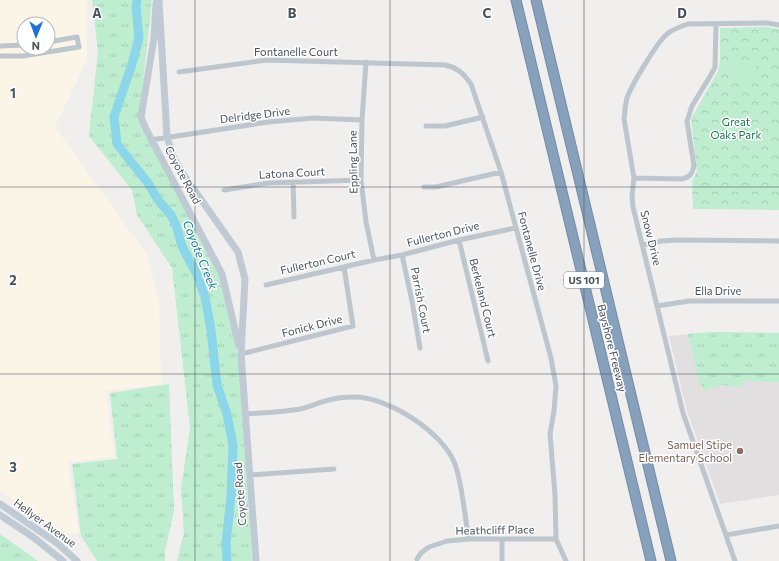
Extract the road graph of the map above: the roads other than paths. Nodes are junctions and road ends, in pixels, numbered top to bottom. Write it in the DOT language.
graph roads {
  1 [pos="156,0"];
  2 [pos="159,0"];
  3 [pos="516,0"];
  4 [pos="536,0"];
  5 [pos="716,24"];
  6 [pos="779,25"];
  7 [pos="56,41"];
  8 [pos="16,45"];
  9 [pos="0,46"];
  10 [pos="56,51"];
  11 [pos="0,56"];
  12 [pos="16,56"];
  13 [pos="366,62"];
  14 [pos="179,72"];
  15 [pos="483,117"];
  16 [pos="362,120"];
  17 [pos="426,126"];
  18 [pos="167,137"];
  19 [pos="152,140"];
  20 [pos="501,172"];
  21 [pos="634,178"];
  22 [pos="361,180"];
  23 [pos="293,182"];
  24 [pos="424,187"];
  25 [pos="224,190"];
  26 [pos="294,217"];
  27 [pos="516,228"];
  28 [pos="459,240"];
  29 [pos="779,241"];
  30 [pos="643,244"];
  31 [pos="402,255"];
  32 [pos="374,260"];
  33 [pos="344,267"];
  34 [pos="266,284"];
  35 [pos="779,301"];
  36 [pos="657,306"];
  37 [pos="420,348"];
  38 [pos="241,354"];
  39 [pos="488,361"];
  40 [pos="245,414"];
  41 [pos="334,469"];
  42 [pos="250,475"];
  43 [pos="0,504"];
  44 [pos="0,515"];
  45 [pos="779,526"];
  46 [pos="726,535"];
  47 [pos="469,539"];
  48 [pos="502,539"];
  49 [pos="556,539"];
  50 [pos="417,559"];
  51 [pos="63,561"];
  52 [pos="77,561"];
  53 [pos="256,561"];
  54 [pos="502,561"];
  55 [pos="566,561"];
  56 [pos="651,561"];
  57 [pos="671,561"];
  58 [pos="735,561"];
  1 -- 19 [label="street, Coyote Road"];
  2 -- 18 [label="street, Coyote Road"];
  3 -- 56 [label="highway, Bayshore Freeway / US 101"];
  4 -- 57 [label="highway, Bayshore Freeway / US 101"];
  5 -- 6 [label="street, Snow Drive"];
  5 -- 21 [label="street, Snow Drive"];
  5 -- 21 [label="street"];
  7 -- 10 [label="street"];
  8 -- 9 [label="street"];
  11 -- 12 [label="street"];
  13 -- 14 [label="street, Fontanelle Court"];
  13 -- 15 [label="street, Fontanelle Drive"];
  13 -- 16 [label="street, Eppling Lane"];
  15 -- 17 [label="street"];
  15 -- 20 [label="street, Fontanelle Drive"];
  16 -- 18 [label="street, Delridge Drive"];
  16 -- 22 [label="street, Eppling Lane"];
  18 -- 19 [label="street, Delridge Drive"];
  18 -- 38 [label="street, Coyote Road"];
  19 -- 38 [label="street, Coyote Road"];
  20 -- 24 [label="street"];
  20 -- 27 [label="street, Fontanelle Drive"];
  21 -- 30 [label="street, Snow Drive"];
  22 -- 23 [label="street, Latona Court"];
  22 -- 32 [label="street, Eppling Lane"];
  23 -- 25 [label="street, Latona Court"];
  23 -- 26 [label="street"];
  27 -- 28 [label="street, Fullerton Drive"];
  27 -- 49 [label="street, Fontanelle Drive"];
  28 -- 31 [label="street, Fullerton Drive"];
  28 -- 39 [label="street, Berkeland Court"];
  29 -- 30 [label="street"];
  30 -- 36 [label="street, Snow Drive"];
  31 -- 32 [label="street, Fullerton Drive"];
  31 -- 37 [label="street, Parrish Court"];
  32 -- 33 [label="street, Fullerton Court"];
  33 -- 34 [label="street, Fullerton Court"];
  33 -- 38 [label="street, Fonick Drive"];
  35 -- 36 [label="street, Ella Drive"];
  36 -- 46 [label="street, Snow Drive"];
  38 -- 40 [label="street, Coyote Road"];
  40 -- 42 [label="street, Coyote Road"];
  40 -- 47 [label="street"];
  41 -- 42 [label="street"];
  42 -- 53 [label="street, Coyote Road"];
  43 -- 52 [label="street, Hellyer Avenue"];
  44 -- 51 [label="street, Hellyer Avenue"];
  45 -- 46 [label="street"];
  46 -- 58 [label="street, Snow Drive"];
  47 -- 48 [label="street, Heathcliff Place"];
  47 -- 50 [label="street, Heathcliff Place"];
  48 -- 49 [label="street, Heathcliff Place"];
  48 -- 54 [label="street"];
  49 -- 55 [label="street"];
}
